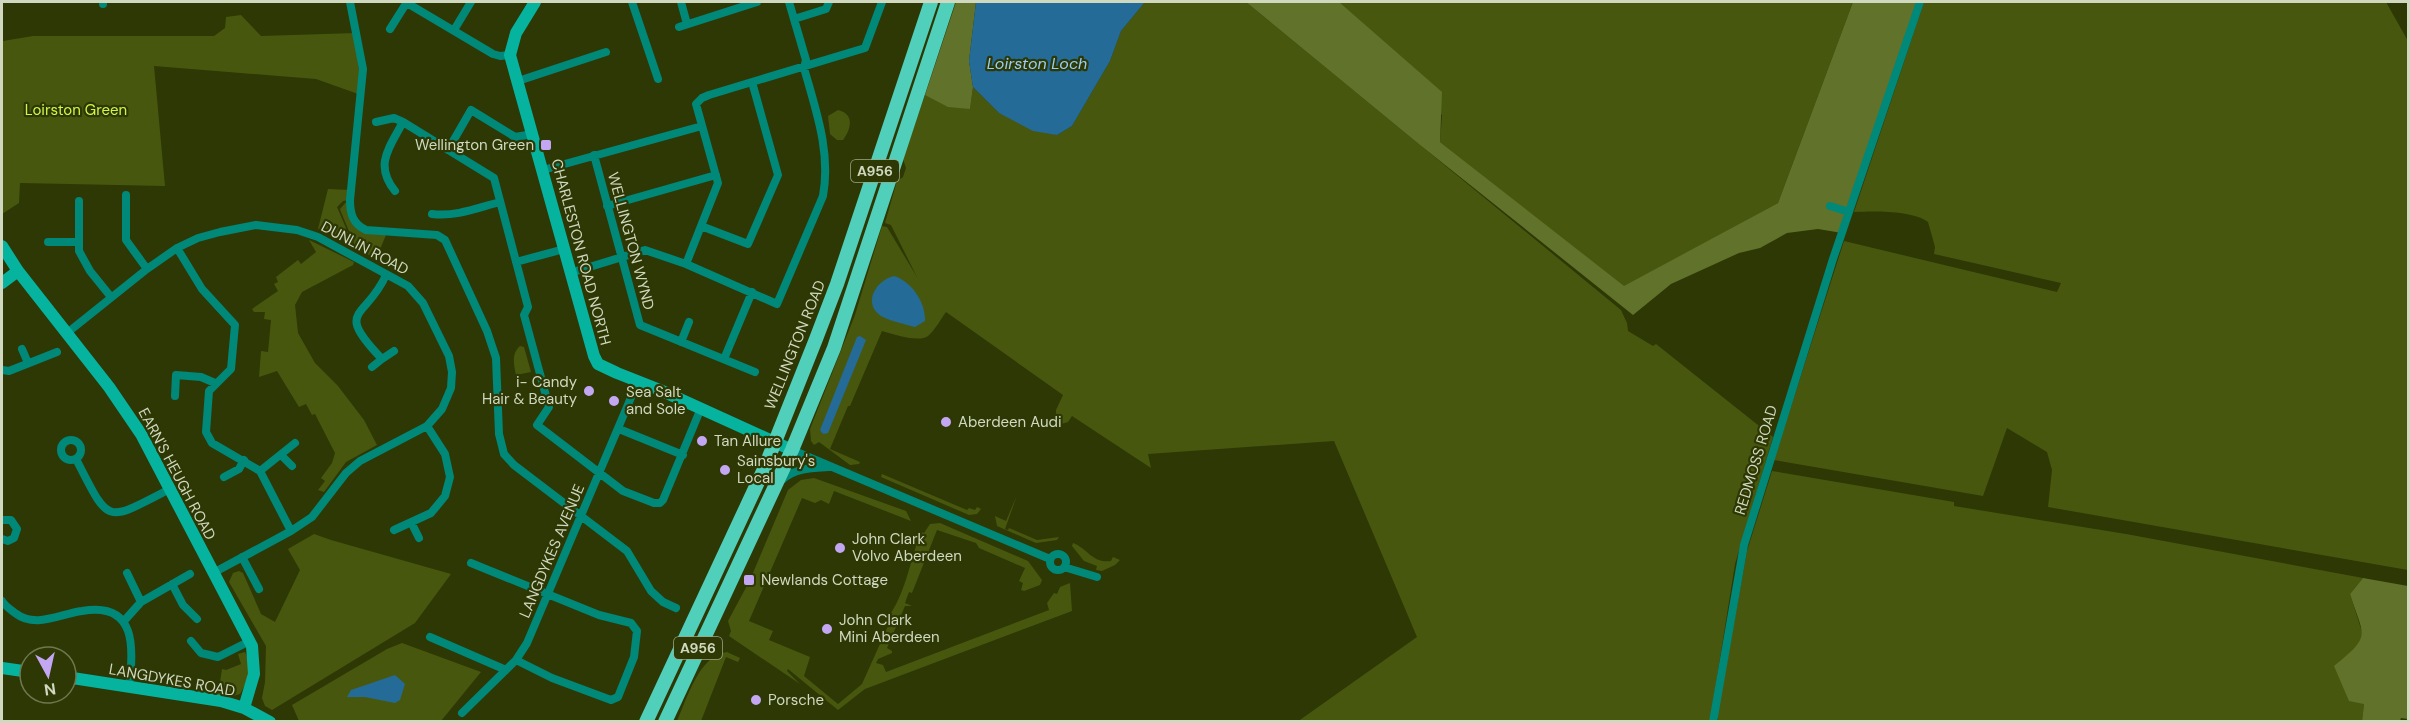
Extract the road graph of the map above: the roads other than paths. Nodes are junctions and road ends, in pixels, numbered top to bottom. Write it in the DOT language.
graph roads {
  1 [pos="350,2"];
  2 [pos="407,2"];
  3 [pos="471,2"];
  4 [pos="535,2"];
  5 [pos="544,2"];
  6 [pos="632,2"];
  7 [pos="681,2"];
  8 [pos="757,2"];
  9 [pos="789,2"];
  10 [pos="829,2"];
  11 [pos="882,2"];
  12 [pos="931,2"];
  13 [pos="948,2"];
  14 [pos="1920,2"];
  15 [pos="794,19"];
  16 [pos="390,29"];
  17 [pos="454,30"];
  18 [pos="512,50"];
  19 [pos="606,52"];
  20 [pos="804,68"];
  21 [pos="658,79"];
  22 [pos="518,81"];
  23 [pos="752,82"];
  24 [pos="376,122"];
  25 [pos="403,122"];
  26 [pos="702,126"];
  27 [pos="533,134"];
  28 [pos="448,150"];
  29 [pos="594,155"];
  30 [pos="543,170"];
  31 [pos="716,176"];
  32 [pos="395,191"];
  33 [pos="126,195"];
  34 [pos="79,201"];
  35 [pos="500,202"];
  36 [pos="607,206"];
  37 [pos="1830,206"];
  38 [pos="1849,212"];
  39 [pos="432,214"];
  40 [pos="700,226"];
  41 [pos="48,242"];
  42 [pos="78,242"];
  43 [pos="2,246"];
  44 [pos="177,248"];
  45 [pos="564,249"];
  46 [pos="622,256"];
  47 [pos="516,262"];
  48 [pos="686,264"];
  49 [pos="147,269"];
  50 [pos="18,272"];
  51 [pos="570,273"];
  52 [pos="386,274"];
  53 [pos="2,283"];
  54 [pos="752,292"];
  55 [pos="111,297"];
  56 [pos="689,322"];
  57 [pos="67,333"];
  58 [pos="681,342"];
  59 [pos="22,349"];
  60 [pos="394,351"];
  61 [pos="57,352"];
  62 [pos="382,358"];
  63 [pos="724,359"];
  64 [pos="28,363"];
  65 [pos="372,367"];
  66 [pos="2,370"];
  67 [pos="755,372"];
  68 [pos="638,381"];
  69 [pos="215,383"];
  70 [pos="175,396"];
  71 [pos="701,408"];
  72 [pos="426,426"];
  73 [pos="619,429"];
  74 [pos="775,441"];
  75 [pos="296,443"];
  76 [pos="792,450"];
  77 [pos="281,454"];
  78 [pos="683,455"];
  79 [pos="76,459"];
  80 [pos="243,460"];
  81 [pos="292,466"];
  82 [pos="829,467"];
  83 [pos="260,471"];
  84 [pos="599,474"];
  85 [pos="224,477"];
  86 [pos="776,485"];
  87 [pos="170,489"];
  88 [pos="582,516"];
  89 [pos="2,520"];
  90 [pos="411,522"];
  91 [pos="394,530"];
  92 [pos="291,531"];
  93 [pos="419,538"];
  94 [pos="2,539"];
  95 [pos="242,557"];
  96 [pos="471,563"];
  97 [pos="127,573"];
  98 [pos="213,573"];
  99 [pos="190,574"];
  100 [pos="1097,577"];
  101 [pos="172,584"];
  102 [pos="259,589"];
  103 [pos="548,595"];
  104 [pos="2,601"];
  105 [pos="141,602"];
  106 [pos="676,608"];
  107 [pos="197,619"];
  108 [pos="124,621"];
  109 [pos="430,638"];
  110 [pos="191,641"];
  111 [pos="250,641"];
  112 [pos="516,660"];
  113 [pos="2,668"];
  114 [pos="18,670"];
  115 [pos="506,670"];
  116 [pos="78,679"];
  117 [pos="129,687"];
  118 [pos="244,708"];
  119 [pos="462,713"];
  120 [pos="270,722"];
  121 [pos="646,722"];
  122 [pos="664,722"];
  123 [pos="1713,722"];
  1 -- 88 [label="street"];
  2 -- 16 [label="street"];
  2 -- 17 [label="street"];
  3 -- 17 [label="street"];
  4 -- 18 [label="street"];
  5 -- 18 [label="street"];
  6 -- 21 [label="street"];
  7 -- 8 [label="street"];
  9 -- 15 [label="street"];
  10 -- 15 [label="street"];
  11 -- 20 [label="street"];
  12 -- 74 [label="main road, WELLINGTON ROAD / A956"];
  13 -- 76 [label="main road, A956"];
  14 -- 38 [label="street, REDMOSS ROAD"];
  15 -- 20 [label="street"];
  17 -- 18 [label="street"];
  18 -- 22 [label="street, CHARLESTON ROAD NORTH"];
  19 -- 22 [label="street"];
  20 -- 23 [label="street"];
  20 -- 54 [label="street"];
  22 -- 27 [label="street, CHARLESTON ROAD NORTH"];
  23 -- 26 [label="street"];
  23 -- 40 [label="street"];
  24 -- 25 [label="street"];
  25 -- 28 [label="street"];
  25 -- 32 [label="street"];
  26 -- 29 [label="street"];
  26 -- 31 [label="street"];
  27 -- 28 [label="street"];
  27 -- 30 [label="street, CHARLESTON ROAD NORTH"];
  28 -- 35 [label="street"];
  29 -- 30 [label="street"];
  29 -- 36 [label="street, WELLINGTON WYND"];
  30 -- 45 [label="street, CHARLESTON ROAD NORTH"];
  31 -- 36 [label="street"];
  31 -- 40 [label="street"];
  33 -- 49 [label="street"];
  34 -- 42 [label="street"];
  35 -- 39 [label="street"];
  35 -- 47 [label="street"];
  36 -- 46 [label="street, WELLINGTON WYND"];
  37 -- 38 [label="street"];
  38 -- 123 [label="street, REDMOSS ROAD"];
  40 -- 48 [label="street"];
  41 -- 42 [label="street"];
  42 -- 55 [label="street"];
  43 -- 50 [label="street, EARN'S HEUGH ROAD"];
  44 -- 49 [label="street, DUNLIN ROAD"];
  44 -- 52 [label="street, DUNLIN ROAD"];
  44 -- 69 [label="street"];
  45 -- 47 [label="street"];
  45 -- 51 [label="street, CHARLESTON ROAD NORTH"];
  46 -- 48 [label="street"];
  46 -- 51 [label="street"];
  46 -- 58 [label="street, WELLINGTON WYND"];
  47 -- 84 [label="street"];
  48 -- 54 [label="street"];
  49 -- 55 [label="street, DUNLIN ROAD"];
  50 -- 53 [label="street"];
  50 -- 57 [label="street, EARN'S HEUGH ROAD"];
  51 -- 68 [label="street, CHARLESTON ROAD NORTH"];
  52 -- 62 [label="street"];
  52 -- 72 [label="street, DUNLIN ROAD"];
  54 -- 63 [label="street"];
  55 -- 57 [label="street, DUNLIN ROAD"];
  56 -- 58 [label="street"];
  57 -- 87 [label="street, EARN'S HEUGH ROAD"];
  58 -- 63 [label="street"];
  59 -- 64 [label="street"];
  60 -- 62 [label="street"];
  61 -- 64 [label="street"];
  62 -- 65 [label="street"];
  63 -- 67 [label="street"];
  64 -- 66 [label="street"];
  68 -- 71 [label="street, CHARLESTON ROAD NORTH"];
  68 -- 73 [label="street, LANGDYKES AVENUE"];
  69 -- 70 [label="street"];
  69 -- 80 [label="street"];
  71 -- 74 [label="street, CHARLESTON ROAD NORTH"];
  71 -- 78 [label="street"];
  72 -- 90 [label="street"];
  72 -- 92 [label="street, DUNLIN ROAD"];
  73 -- 78 [label="street"];
  73 -- 84 [label="street, LANGDYKES AVENUE"];
  74 -- 76 [label="street, CHARLESTON ROAD NORTH"];
  74 -- 121 [label="main road, WELLINGTON ROAD / A956"];
  75 -- 77 [label="street"];
  76 -- 82 [label="street"];
  76 -- 86 [label="main road, A956"];
  77 -- 81 [label="street"];
  77 -- 83 [label="street"];
  78 -- 84 [label="street"];
  79 -- 87 [label="street"];
  80 -- 83 [label="street"];
  80 -- 85 [label="street"];
  82 -- 86 [label="street"];
  82 -- 100 [label="street"];
  83 -- 92 [label="street"];
  84 -- 88 [label="street, LANGDYKES AVENUE"];
  86 -- 122 [label="main road, A956"];
  87 -- 98 [label="street, EARN'S HEUGH ROAD"];
  88 -- 103 [label="street, LANGDYKES AVENUE"];
  88 -- 106 [label="street"];
  89 -- 94 [label="street"];
  90 -- 91 [label="street"];
  90 -- 93 [label="street"];
  92 -- 95 [label="street, DUNLIN ROAD"];
  95 -- 98 [label="street, DUNLIN ROAD"];
  95 -- 102 [label="street"];
  96 -- 103 [label="street"];
  97 -- 105 [label="street"];
  98 -- 111 [label="street, EARN'S HEUGH ROAD"];
  99 -- 101 [label="street"];
  101 -- 105 [label="street"];
  101 -- 107 [label="street"];
  103 -- 112 [label="street, LANGDYKES AVENUE"];
  103 -- 112 [label="street"];
  104 -- 108 [label="street"];
  105 -- 108 [label="street"];
  108 -- 117 [label="street"];
  109 -- 115 [label="street"];
  110 -- 111 [label="street"];
  111 -- 118 [label="street, EARN'S HEUGH ROAD"];
  112 -- 115 [label="street, LANGDYKES AVENUE"];
  113 -- 114 [label="street"];
  115 -- 119 [label="street, LANGDYKES AVENUE"];
  116 -- 117 [label="street, LANGDYKES ROAD"];
  117 -- 118 [label="street, LANGDYKES ROAD"];
  118 -- 120 [label="street, LANGDYKES ROAD"];
}
